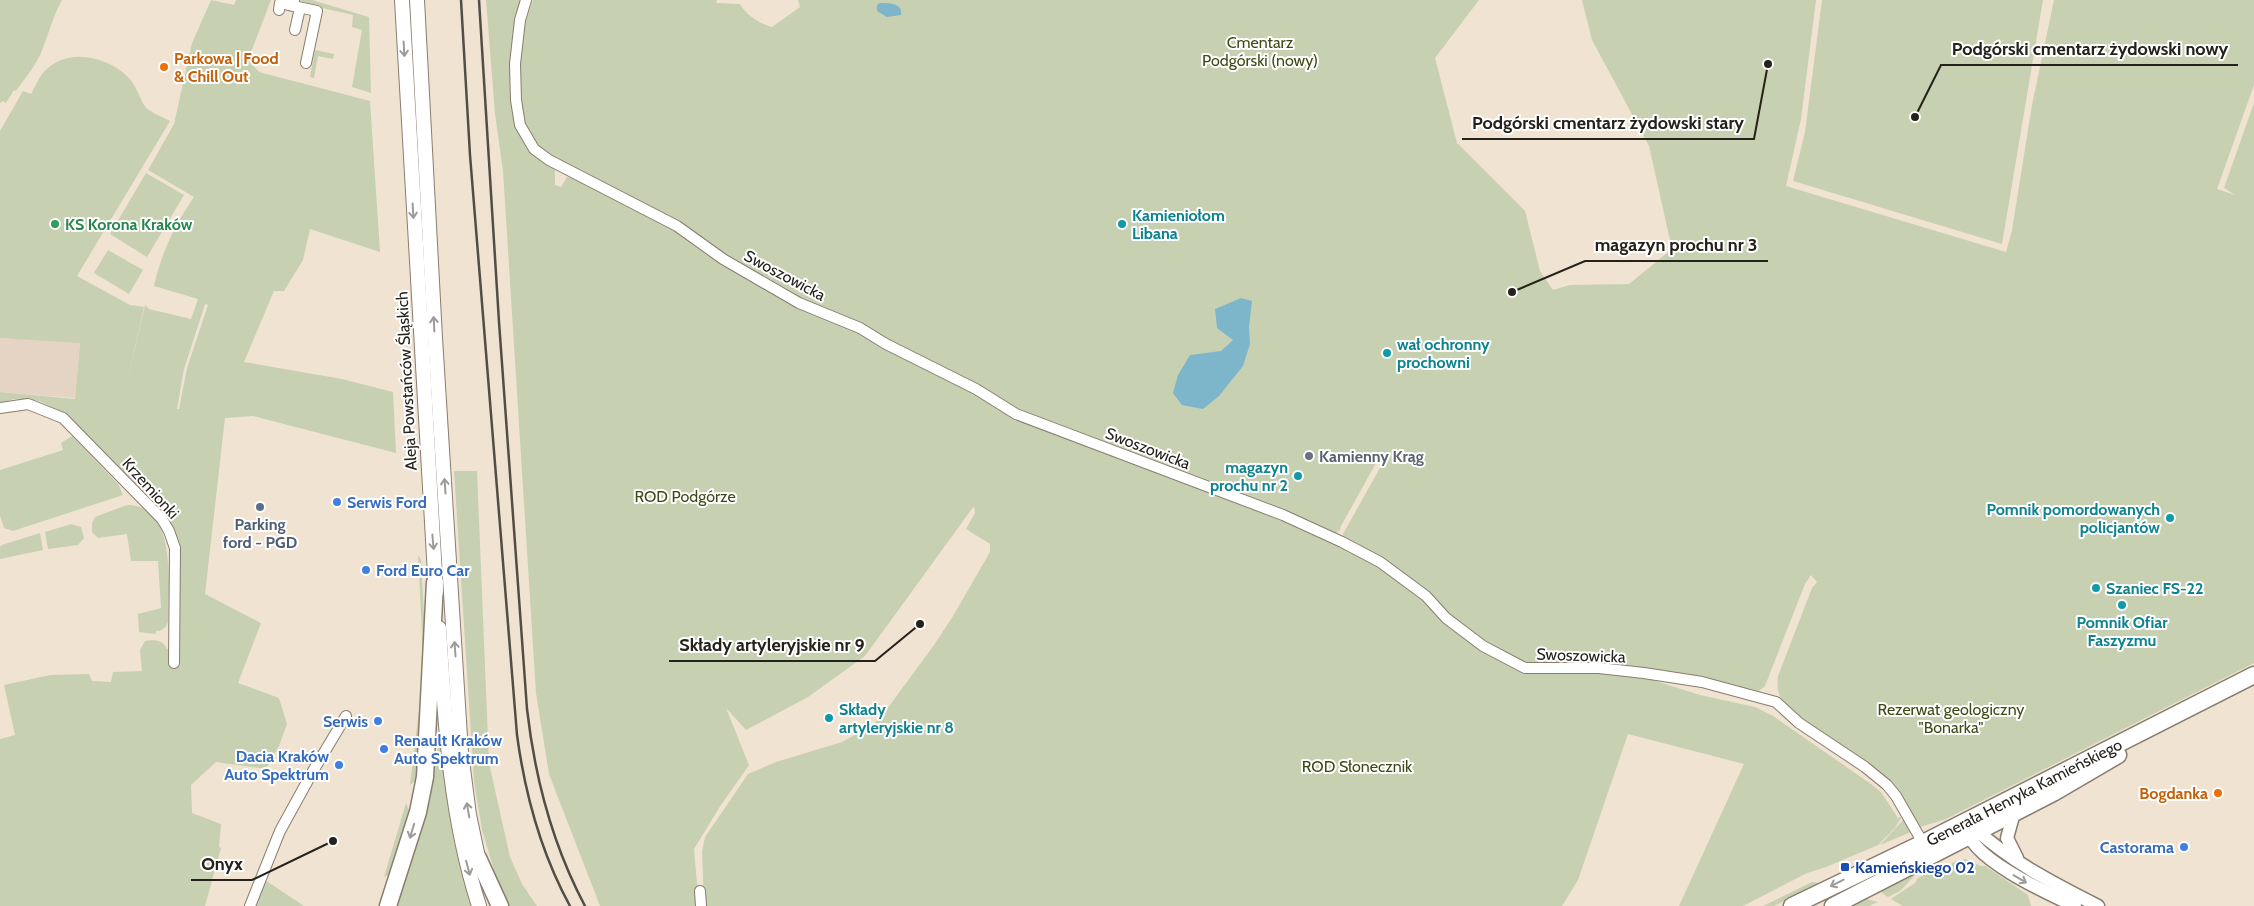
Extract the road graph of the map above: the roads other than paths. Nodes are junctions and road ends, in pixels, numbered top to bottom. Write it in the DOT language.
graph roads {
  1 [pos="402,0"];
  2 [pos="417,0"];
  3 [pos="526,0"];
  4 [pos="296,5"];
  5 [pos="279,10"];
  6 [pos="295,30"];
  7 [pos="306,63"];
  8 [pos="0,408"];
  9 [pos="435,582"];
  10 [pos="174,663"];
  11 [pos="2254,675"];
  12 [pos="2254,687"];
  13 [pos="346,716"];
  14 [pos="2014,813"];
  15 [pos="1971,829"];
  16 [pos="1923,843"];
  17 [pos="478,858"];
  18 [pos="2021,862"];
  19 [pos="700,891"];
  20 [pos="250,906"];
  21 [pos="388,906"];
  22 [pos="478,906"];
  23 [pos="491,906"];
  24 [pos="500,906"];
  25 [pos="700,906"];
  26 [pos="1792,906"];
  27 [pos="1833,906"];
  28 [pos="2074,906"];
  29 [pos="2098,906"];
  1 -- 9 [label="main road, Aleja Powstańców Śląskich, one-way"];
  17 -- 2 [label="main road, Aleja Powstańców Śląskich, one-way"];
  3 -- 16 [label="street, Swoszowicka"];
  4 -- 5 [label="street"];
  4 -- 6 [label="street"];
  4 -- 7 [label="street"];
  8 -- 10 [label="street, Krzemionki"];
  9 -- 21 [label="main road, one-way"];
  9 -- 22 [label="main road, Aleja Powstańców Śląskich, one-way"];
  11 -- 15 [label="main road, Generała Henryka Kamieńskiego"];
  12 -- 14 [label="main road, Generała Henryka Kamieńskiego"];
  13 -- 20 [label="street"];
  14 -- 15 [label="main road, Generała Henryka Kamieńskiego"];
  14 -- 18 [label="street"];
  15 -- 16 [label="main road, Generała Henryka Kamieńskiego"];
  15 -- 18 [label="street"];
  15 -- 27 [label="main road, Generała Henryka Kamieńskiego"];
  15 -- 28 [label="street, one-way"];
  16 -- 26 [label="main road, Generała Henryka Kamieńskiego, one-way"];
  17 -- 23 [label="main road, Aleja Powstańców Śląskich"];
  17 -- 24 [label="main road"];
  18 -- 29 [label="street"];
  19 -- 25 [label="street"];
}
